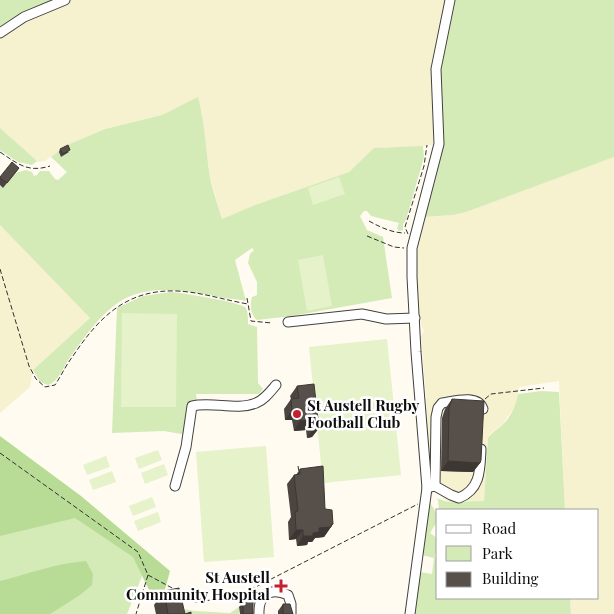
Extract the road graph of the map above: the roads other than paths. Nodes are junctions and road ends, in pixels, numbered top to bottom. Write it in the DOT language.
graph roads {
  1 [pos="65,0"];
  2 [pos="450,0"];
  3 [pos="0,33"];
  4 [pos="415,318"];
  5 [pos="288,322"];
  6 [pos="276,385"];
  7 [pos="483,419"];
  8 [pos="482,436"];
  9 [pos="175,486"];
  10 [pos="431,487"];
  11 [pos="262,611"];
  12 [pos="291,614"];
  13 [pos="410,614"];
  1 -- 3 [label="street"];
  2 -- 4 [label="street"];
  4 -- 5 [label="street"];
  4 -- 10 [label="street"];
  6 -- 9 [label="street"];
  7 -- 10 [label="street"];
  8 -- 10 [label="street"];
  10 -- 13 [label="street"];
  11 -- 12 [label="street"];
}
